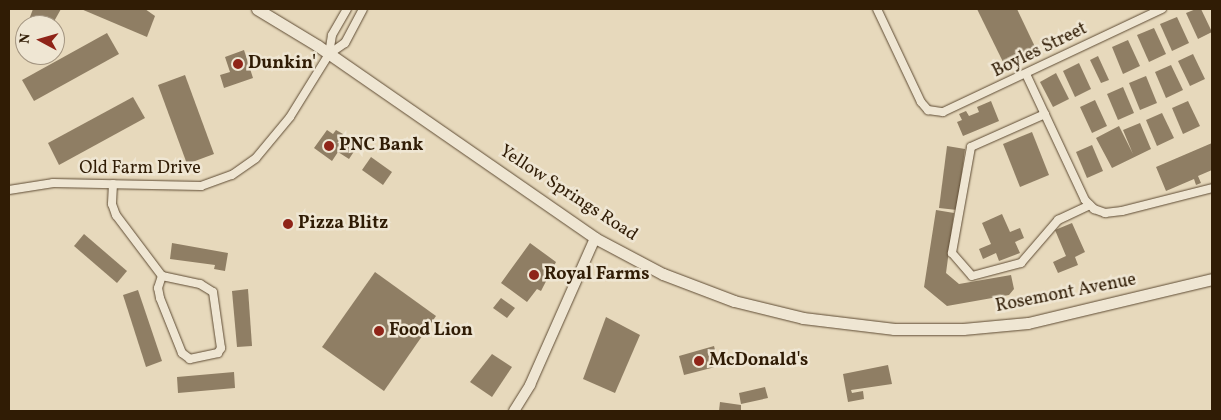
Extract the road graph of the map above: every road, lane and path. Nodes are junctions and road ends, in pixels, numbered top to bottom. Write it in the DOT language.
graph roads {
  1 [pos="257,9"];
  2 [pos="347,9"];
  3 [pos="363,9"];
  4 [pos="877,9"];
  5 [pos="1162,9"];
  6 [pos="329,54"];
  7 [pos="1026,74"];
  8 [pos="1045,114"];
  9 [pos="113,184"];
  10 [pos="1212,188"];
  11 [pos="9,190"];
  12 [pos="1090,206"];
  13 [pos="596,238"];
  14 [pos="162,276"];
  15 [pos="1212,279"];
  16 [pos="894,329"];
  17 [pos="514,411"];
  1 -- 6 [label="main road, Yellow Springs Road"];
  2 -- 6 [label="street"];
  3 -- 6 [label="street"];
  4 -- 7 [label="street, Boyles Street"];
  5 -- 7 [label="street, Boyles Street"];
  6 -- 9 [label="street, Old Farm Drive"];
  6 -- 13 [label="main road, Yellow Springs Road"];
  7 -- 8 [label="street"];
  8 -- 12 [label="street"];
  8 -- 12 [label="street"];
  9 -- 11 [label="street, Old Farm Drive"];
  9 -- 14 [label="street"];
  10 -- 12 [label="street"];
  13 -- 16 [label="main road, Yellow Springs Road"];
  13 -- 17 [label="street"];
  14 -- 14 [label="street"];
  15 -- 16 [label="main road, Rosemont Avenue"];
}
